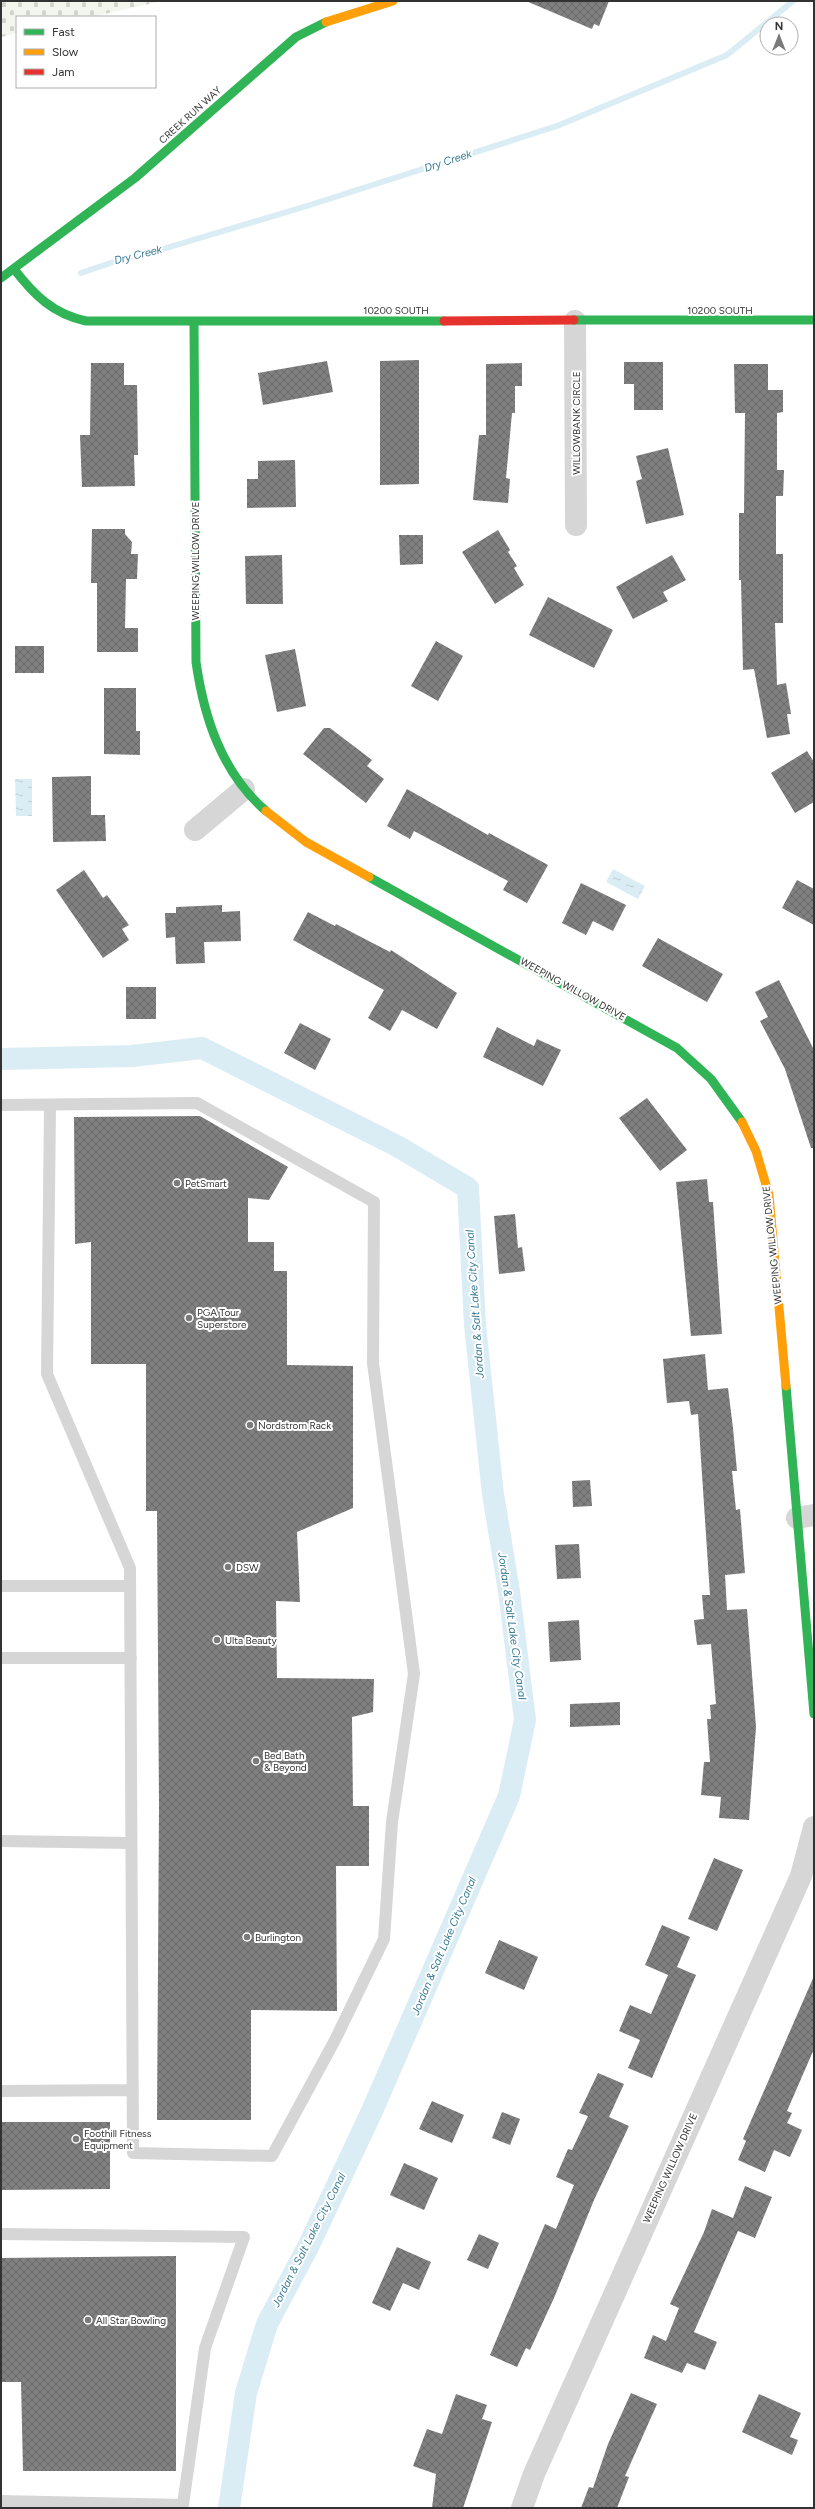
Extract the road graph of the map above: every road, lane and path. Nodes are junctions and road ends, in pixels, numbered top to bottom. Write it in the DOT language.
graph roads {
  1 [pos="393,1"];
  2 [pos="14,269"];
  3 [pos="1,278"];
  4 [pos="814,320"];
  5 [pos="194,321"];
  6 [pos="575,321"];
  7 [pos="576,525"];
  8 [pos="244,789"];
  9 [pos="195,830"];
  10 [pos="1,1105"];
  11 [pos="50,1106"];
  12 [pos="806,1516"];
  13 [pos="1,1586"];
  14 [pos="130,1586"];
  15 [pos="1,1658"];
  16 [pos="131,1658"];
  17 [pos="814,1714"];
  18 [pos="814,1827"];
  19 [pos="1,1841"];
  20 [pos="131,1843"];
  21 [pos="133,2090"];
  22 [pos="1,2091"];
  23 [pos="1,2234"];
  24 [pos="1,2501"];
  25 [pos="522,2508"];
  1 -- 2 [label="street, CREEK RUN WAY"];
  2 -- 3 [label="street"];
  2 -- 5 [label="street, 10200 SOUTH"];
  4 -- 6 [label="street, 10200 SOUTH"];
  5 -- 6 [label="street, 10200 SOUTH"];
  5 -- 8 [label="street, WEEPING WILLOW DRIVE"];
  6 -- 7 [label="street, WILLOWBANK CIRCLE"];
  8 -- 9 [label="street"];
  8 -- 12 [label="street, WEEPING WILLOW DRIVE"];
  10 -- 11 [label="lane"];
  11 -- 14 [label="lane"];
  11 -- 21 [label="lane"];
  12 -- 17 [label="street, WEEPING WILLOW DRIVE"];
  13 -- 14 [label="lane"];
  14 -- 16 [label="lane"];
  15 -- 16 [label="lane"];
  16 -- 20 [label="lane"];
  18 -- 25 [label="street, WEEPING WILLOW DRIVE"];
  19 -- 20 [label="lane"];
  20 -- 21 [label="lane"];
  21 -- 22 [label="lane"];
  23 -- 24 [label="lane"];
}
